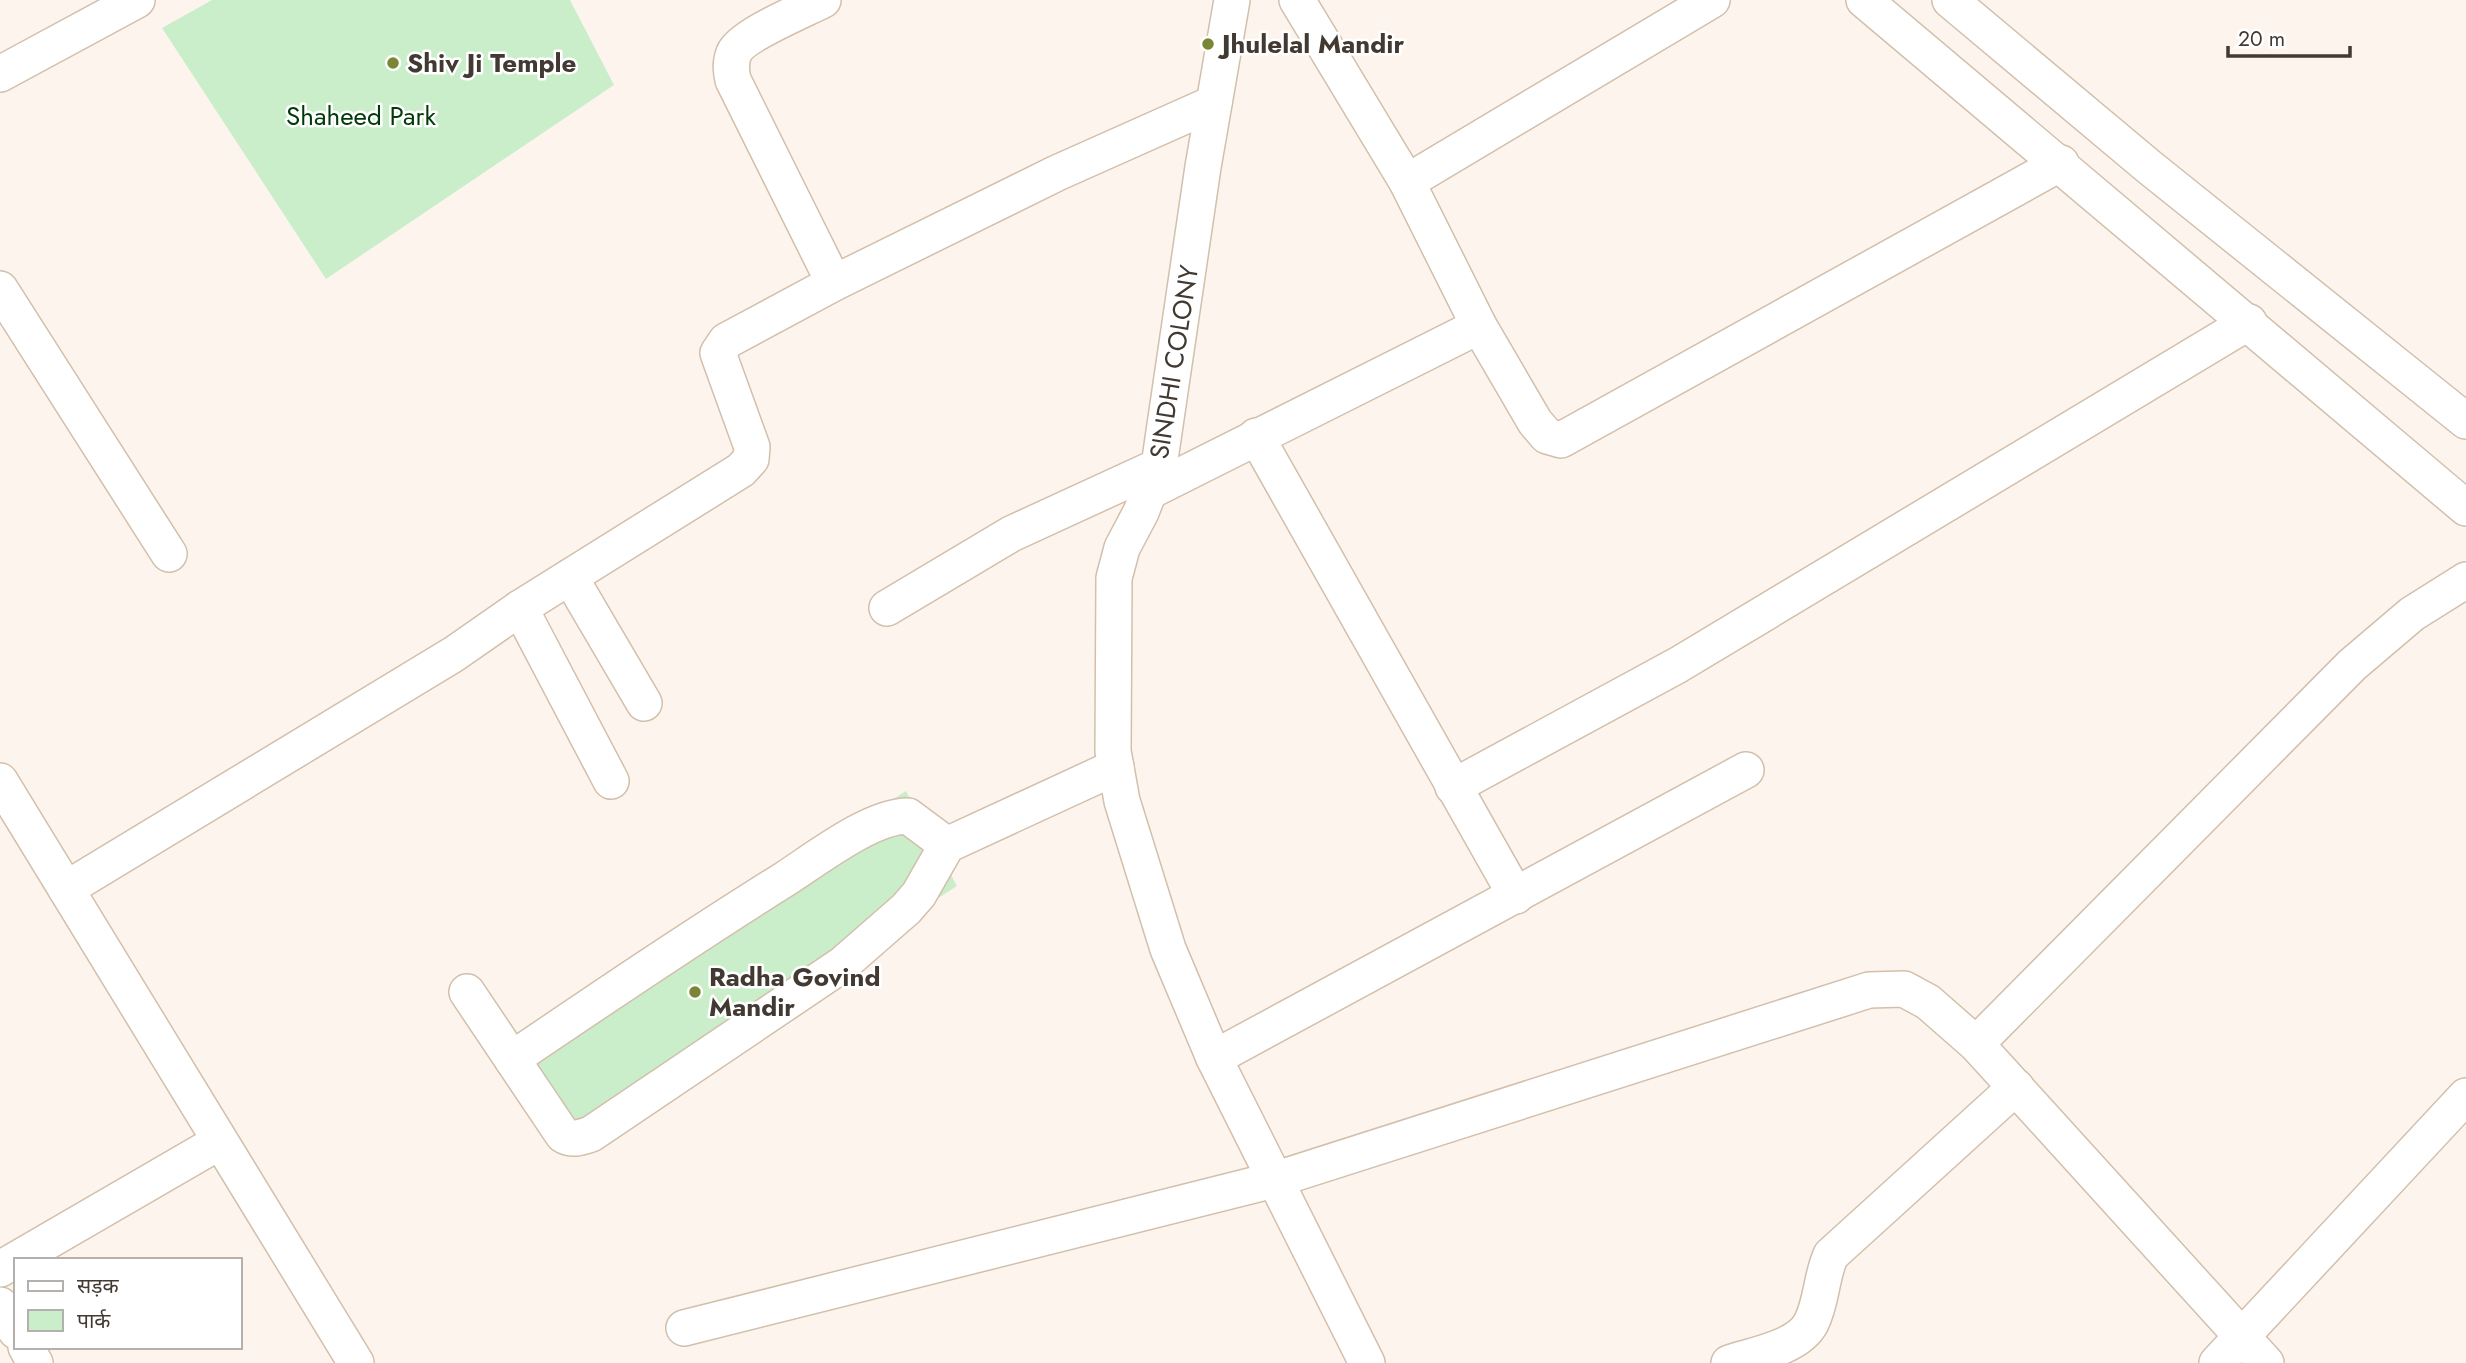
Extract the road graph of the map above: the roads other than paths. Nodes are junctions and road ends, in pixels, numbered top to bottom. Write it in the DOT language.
graph roads {
  1 [pos="137,0"];
  2 [pos="823,0"];
  3 [pos="1232,0"];
  4 [pos="1297,0"];
  5 [pos="1712,0"];
  6 [pos="1864,0"];
  7 [pos="1950,0"];
  8 [pos="0,74"];
  9 [pos="1214,103"];
  10 [pos="2061,163"];
  11 [pos="1407,182"];
  12 [pos="834,283"];
  13 [pos="0,289"];
  14 [pos="2249,322"];
  15 [pos="1479,326"];
  16 [pos="2466,421"];
  17 [pos="1256,436"];
  18 [pos="1153,479"];
  19 [pos="2466,508"];
  20 [pos="169,554"];
  21 [pos="570,577"];
  22 [pos="2466,580"];
  23 [pos="520,608"];
  24 [pos="887,608"];
  25 [pos="645,703"];
  26 [pos="1116,766"];
  27 [pos="1746,770"];
  28 [pos="611,781"];
  29 [pos="0,782"];
  30 [pos="1453,787"];
  31 [pos="947,845"];
  32 [pos="66,889"];
  33 [pos="1516,896"];
  34 [pos="467,992"];
  35 [pos="1976,1044"];
  36 [pos="1214,1058"];
  37 [pos="512,1059"];
  38 [pos="2016,1087"];
  39 [pos="2466,1096"];
  40 [pos="219,1142"];
  41 [pos="1280,1192"];
  42 [pos="19,1258"];
  43 [pos="0,1305"];
  44 [pos="14,1328"];
  45 [pos="684,1328"];
  46 [pos="2254,1350"];
  47 [pos="356,1363"];
  48 [pos="1367,1363"];
  49 [pos="1729,1363"];
  50 [pos="2217,1363"];
  1 -- 8 [label="street"];
  2 -- 12 [label="street"];
  3 -- 9 [label="street, SINDHI COLONY"];
  4 -- 11 [label="street"];
  5 -- 11 [label="street"];
  6 -- 10 [label="street"];
  7 -- 16 [label="street"];
  9 -- 12 [label="street"];
  9 -- 18 [label="street, SINDHI COLONY"];
  10 -- 14 [label="street"];
  10 -- 15 [label="street"];
  11 -- 15 [label="street"];
  12 -- 21 [label="street"];
  13 -- 20 [label="street"];
  14 -- 19 [label="street"];
  14 -- 30 [label="street"];
  15 -- 17 [label="street"];
  17 -- 18 [label="street"];
  17 -- 30 [label="street"];
  18 -- 24 [label="street"];
  18 -- 26 [label="street, SINDHI COLONY"];
  21 -- 23 [label="street"];
  21 -- 25 [label="street"];
  22 -- 35 [label="street"];
  23 -- 28 [label="street"];
  23 -- 32 [label="street"];
  26 -- 31 [label="street"];
  26 -- 36 [label="street, SINDHI COLONY"];
  27 -- 33 [label="street"];
  29 -- 32 [label="street"];
  30 -- 33 [label="street"];
  31 -- 37 [label="street"];
  31 -- 37 [label="street"];
  32 -- 40 [label="street"];
  33 -- 36 [label="street"];
  34 -- 37 [label="street"];
  35 -- 38 [label="street"];
  35 -- 41 [label="street"];
  36 -- 41 [label="street, SINDHI COLONY"];
  38 -- 46 [label="street"];
  38 -- 49 [label="street"];
  39 -- 46 [label="street"];
  40 -- 42 [label="street"];
  40 -- 47 [label="street"];
  41 -- 45 [label="street"];
  41 -- 48 [label="street, SINDHI COLONY"];
  43 -- 44 [label="street"];
  46 -- 50 [label="street"];
}
